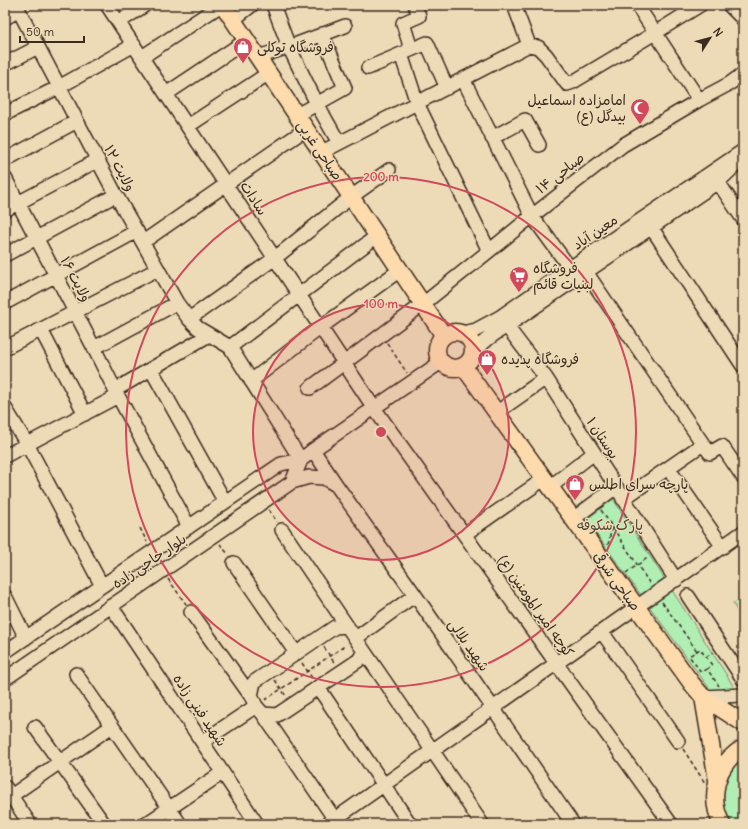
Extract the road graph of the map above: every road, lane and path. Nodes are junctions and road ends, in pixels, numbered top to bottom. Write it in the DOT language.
graph roads {
  1 [pos="107,5"];
  2 [pos="144,5"];
  3 [pos="222,5"];
  4 [pos="252,5"];
  5 [pos="273,5"];
  6 [pos="415,5"];
  7 [pos="514,5"];
  8 [pos="636,5"];
  9 [pos="700,5"];
  10 [pos="17,8"];
  11 [pos="736,12"];
  12 [pos="5,18"];
  13 [pos="233,20"];
  14 [pos="118,22"];
  15 [pos="345,26"];
  16 [pos="743,28"];
  17 [pos="655,33"];
  18 [pos="322,34"];
  19 [pos="247,40"];
  20 [pos="134,45"];
  21 [pos="529,45"];
  22 [pos="289,46"];
  23 [pos="38,47"];
  24 [pos="406,52"];
  25 [pos="258,56"];
  26 [pos="142,57"];
  27 [pos="5,64"];
  28 [pos="368,68"];
  29 [pos="269,73"];
  30 [pos="743,74"];
  31 [pos="463,79"];
  32 [pos="729,84"];
  33 [pos="743,85"];
  34 [pos="59,87"];
  35 [pos="447,88"];
  36 [pos="166,94"];
  37 [pos="699,100"];
  38 [pos="417,103"];
  39 [pos="317,104"];
  40 [pos="5,114"];
  41 [pos="296,115"];
  42 [pos="77,121"];
  43 [pos="188,126"];
  44 [pos="306,130"];
  45 [pos="492,138"];
  46 [pos="339,143"];
  47 [pos="539,145"];
  48 [pos="743,151"];
  49 [pos="322,152"];
  50 [pos="743,159"];
  51 [pos="5,160"];
  52 [pos="98,160"];
  53 [pos="388,170"];
  54 [pos="5,178"];
  55 [pos="718,182"];
  56 [pos="226,185"];
  57 [pos="116,196"];
  58 [pos="351,197"];
  59 [pos="18,202"];
  60 [pos="5,210"];
  61 [pos="532,216"];
  62 [pos="743,219"];
  63 [pos="651,227"];
  64 [pos="377,236"];
  65 [pos="140,237"];
  66 [pos="36,238"];
  67 [pos="489,251"];
  68 [pos="5,255"];
  69 [pos="275,258"];
  70 [pos="570,268"];
  71 [pos="158,269"];
  72 [pos="400,270"];
  73 [pos="586,272"];
  74 [pos="56,275"];
  75 [pos="299,294"];
  76 [pos="5,303"];
  77 [pos="177,303"];
  78 [pos="423,304"];
  79 [pos="76,312"];
  80 [pos="189,319"];
  81 [pos="503,321"];
  82 [pos="321,327"];
  83 [pos="41,330"];
  84 [pos="461,333"];
  85 [pos="209,335"];
  86 [pos="381,335"];
  87 [pos="444,336"];
  88 [pos="230,347"];
  89 [pos="5,348"];
  90 [pos="94,348"];
  91 [pos="473,352"];
  92 [pos="441,362"];
  93 [pos="344,363"];
  94 [pos="463,366"];
  95 [pos="743,366"];
  96 [pos="151,369"];
  97 [pos="546,378"];
  98 [pos="251,381"];
  99 [pos="412,381"];
  100 [pos="310,388"];
  101 [pos="117,393"];
  102 [pos="5,408"];
  103 [pos="374,408"];
  104 [pos="496,413"];
  105 [pos="85,414"];
  106 [pos="27,444"];
  107 [pos="703,444"];
  108 [pos="313,450"];
  109 [pos="594,454"];
  110 [pos="5,456"];
  111 [pos="301,460"];
  112 [pos="668,468"];
  113 [pos="743,477"];
  114 [pos="292,482"];
  115 [pos="547,483"];
  116 [pos="337,486"];
  117 [pos="616,487"];
  118 [pos="624,499"];
  119 [pos="225,502"];
  120 [pos="595,502"];
  121 [pos="269,510"];
  122 [pos="573,519"];
  123 [pos="189,527"];
  124 [pos="140,528"];
  125 [pos="282,530"];
  126 [pos="743,532"];
  127 [pos="465,534"];
  128 [pos="220,544"];
  129 [pos="722,547"];
  130 [pos="657,551"];
  131 [pos="152,552"];
  132 [pos="234,564"];
  133 [pos="637,565"];
  134 [pos="168,579"];
  135 [pos="617,580"];
  136 [pos="676,580"];
  137 [pos="102,586"];
  138 [pos="656,594"];
  139 [pos="415,595"];
  140 [pos="5,596"];
  141 [pos="688,596"];
  142 [pos="636,608"];
  143 [pos="113,611"];
  144 [pos="191,612"];
  145 [pos="347,626"];
  146 [pos="602,632"];
  147 [pos="26,638"];
  148 [pos="318,638"];
  149 [pos="356,638"];
  150 [pos="364,651"];
  151 [pos="697,651"];
  152 [pos="5,652"];
  153 [pos="296,653"];
  154 [pos="330,656"];
  155 [pos="557,664"];
  156 [pos="707,669"];
  157 [pos="308,671"];
  158 [pos="269,672"];
  159 [pos="340,672"];
  160 [pos="76,674"];
  161 [pos="5,679"];
  162 [pos="743,679"];
  163 [pos="318,687"];
  164 [pos="281,689"];
  165 [pos="743,695"];
  166 [pos="727,696"];
  167 [pos="703,697"];
  168 [pos="257,705"];
  169 [pos="292,705"];
  170 [pos="493,708"];
  171 [pos="743,723"];
  172 [pos="112,726"];
  173 [pos="35,727"];
  174 [pos="678,741"];
  175 [pos="202,742"];
  176 [pos="743,748"];
  177 [pos="432,750"];
  178 [pos="60,762"];
  179 [pos="222,773"];
  180 [pos="717,780"];
  181 [pos="383,785"];
  182 [pos="8,791"];
  183 [pos="715,798"];
  184 [pos="170,808"];
  185 [pos="718,821"];
  186 [pos="333,822"];
  187 [pos="30,824"];
  188 [pos="104,824"];
  189 [pos="146,824"];
  190 [pos="180,824"];
  191 [pos="257,824"];
  192 [pos="410,824"];
  193 [pos="482,824"];
  194 [pos="573,824"];
  195 [pos="671,824"];
  1 -- 14 [label="street, سادات"];
  2 -- 14 [label="street"];
  3 -- 13 [label="main road, صباحی غربی"];
  3 -- 26 [label="street"];
  4 -- 13 [label="street"];
  5 -- 22 [label="street"];
  6 -- 24 [label="street"];
  7 -- 21 [label="street"];
  8 -- 17 [label="street"];
  9 -- 17 [label="street"];
  10 -- 12 [label="street"];
  10 -- 23 [label="street, ولایت ۱۲"];
  11 -- 16 [label="street"];
  13 -- 19 [label="main road, صباحی غربی"];
  14 -- 20 [label="street, سادات"];
  15 -- 18 [label="street"];
  17 -- 21 [label="street"];
  17 -- 37 [label="street"];
  18 -- 22 [label="street"];
  18 -- 39 [label="street"];
  19 -- 25 [label="main road, صباحی غربی"];
  19 -- 36 [label="street"];
  20 -- 26 [label="street, سادات"];
  20 -- 34 [label="street"];
  21 -- 31 [label="street"];
  22 -- 25 [label="street"];
  22 -- 39 [label="street"];
  23 -- 27 [label="street"];
  23 -- 34 [label="street, ولایت ۱۲"];
  24 -- 28 [label="street"];
  24 -- 35 [label="street"];
  24 -- 38 [label="street"];
  25 -- 29 [label="main road, صباحی غربی"];
  26 -- 36 [label="street, سادات"];
  29 -- 41 [label="main road, صباحی غربی"];
  29 -- 43 [label="street"];
  30 -- 32 [label="street, صباحی ۱۴"];
  31 -- 35 [label="street"];
  31 -- 45 [label="street"];
  32 -- 33 [label="street"];
  32 -- 37 [label="street, صباحی ۱۴"];
  34 -- 40 [label="street"];
  34 -- 42 [label="street, ولایت ۱۲"];
  35 -- 38 [label="street"];
  36 -- 43 [label="street, سادات"];
  37 -- 61 [label="street, صباحی ۱۴"];
  38 -- 46 [label="street"];
  38 -- 67 [label="street"];
  39 -- 41 [label="street"];
  39 -- 46 [label="street"];
  41 -- 44 [label="main road, صباحی غربی"];
  42 -- 51 [label="street"];
  42 -- 52 [label="street, ولایت ۱۲"];
  43 -- 56 [label="street, سادات"];
  44 -- 49 [label="main road, صباحی غربی"];
  44 -- 56 [label="street"];
  45 -- 47 [label="street"];
  45 -- 61 [label="street"];
  46 -- 49 [label="street"];
  48 -- 70 [label="street, معین آباد"];
  49 -- 58 [label="main road, صباحی غربی"];
  50 -- 55 [label="street, معین آباد"];
  52 -- 57 [label="street, ولایت ۱۲"];
  52 -- 59 [label="street"];
  53 -- 58 [label="street"];
  54 -- 59 [label="street, ولایت ۱۶"];
  55 -- 62 [label="street"];
  55 -- 63 [label="street, معین آباد"];
  56 -- 65 [label="street"];
  56 -- 69 [label="street, سادات"];
  57 -- 65 [label="street, ولایت ۱۲"];
  57 -- 66 [label="street"];
  58 -- 64 [label="main road, صباحی غربی"];
  58 -- 69 [label="street"];
  59 -- 60 [label="street"];
  59 -- 66 [label="street, ولایت ۱۶"];
  61 -- 67 [label="street, صباحی ۱۴"];
  61 -- 70 [label="street"];
  63 -- 73 [label="street, معین آباد"];
  63 -- 95 [label="street"];
  64 -- 72 [label="main road, صباحی غربی"];
  64 -- 75 [label="street"];
  65 -- 71 [label="street, ولایت ۱۲"];
  65 -- 74 [label="street"];
  66 -- 68 [label="street"];
  66 -- 74 [label="street, ولایت ۱۶"];
  67 -- 78 [label="street, صباحی ۱۴"];
  69 -- 75 [label="street, سادات"];
  69 -- 80 [label="street"];
  70 -- 81 [label="street, معین آباد"];
  71 -- 77 [label="street, ولایت ۱۲"];
  71 -- 79 [label="street"];
  72 -- 78 [label="main road, صباحی غربی"];
  72 -- 82 [label="street"];
  73 -- 81 [label="street, معین آباد"];
  73 -- 107 [label="street"];
  74 -- 76 [label="street"];
  74 -- 79 [label="street, ولایت ۱۶"];
  75 -- 82 [label="street, سادات"];
  75 -- 88 [label="street"];
  77 -- 80 [label="street, ولایت ۱۲"];
  77 -- 90 [label="street"];
  78 -- 86 [label="street, صباحی ۱۴"];
  78 -- 87 [label="main road, صباحی غربی"];
  79 -- 83 [label="street"];
  79 -- 90 [label="street, ولایت ۱۶"];
  80 -- 85 [label="street, ولایت ۱۲"];
  81 -- 84 [label="street, معین آباد"];
  81 -- 91 [label="street, معین آباد"];
  81 -- 97 [label="street, بوستان ۱"];
  82 -- 93 [label="street, سادات"];
  82 -- 98 [label="street"];
  83 -- 89 [label="street"];
  83 -- 105 [label="street"];
  84 -- 87 [label="main road"];
  84 -- 91 [label="main road"];
  85 -- 88 [label="street, ولایت ۱۲"];
  85 -- 96 [label="street"];
  86 -- 93 [label="street, صباحی ۱۴"];
  86 -- 99 [label="path"];
  87 -- 92 [label="main road"];
  88 -- 98 [label="street"];
  90 -- 101 [label="street, ولایت ۱۶"];
  91 -- 94 [label="main road"];
  92 -- 94 [label="main road"];
  92 -- 99 [label="street, بلوار حاجی زاده"];
  93 -- 100 [label="street, صباحی ۱۴"];
  93 -- 103 [label="street, سادات"];
  94 -- 104 [label="main road, صباحی شرقی"];
  96 -- 101 [label="street"];
  96 -- 119 [label="street"];
  97 -- 104 [label="street"];
  97 -- 109 [label="street, بوستان ۱"];
  98 -- 111 [label="street"];
  99 -- 103 [label="street, بلوار حاجی زاده"];
  101 -- 105 [label="street"];
  101 -- 123 [label="street, ولایت ۱۶"];
  102 -- 106 [label="street"];
  103 -- 108 [label="street, بلوار حاجی زاده"];
  103 -- 127 [label="street, کوچه امیر المومنین (ع)"];
  104 -- 115 [label="main road, صباحی شرقی"];
  105 -- 106 [label="street"];
  106 -- 110 [label="street"];
  106 -- 137 [label="street"];
  107 -- 112 [label="street"];
  107 -- 113 [label="street"];
  108 -- 111 [label="street, بلوار حاجی زاده"];
  108 -- 116 [label="street, شهید بلالی"];
  109 -- 115 [label="street"];
  109 -- 117 [label="street, بوستان ۱"];
  111 -- 114 [label="street, بلوار حاجی زاده"];
  111 -- 119 [label="street, بلوار حاجی زاده"];
  112 -- 118 [label="street"];
  112 -- 129 [label="street"];
  114 -- 116 [label="street"];
  114 -- 143 [label="street, بلوار حاجی زاده"];
  115 -- 122 [label="main road, صباحی شرقی"];
  115 -- 127 [label="street"];
  116 -- 139 [label="street, شهید بلالی"];
  117 -- 118 [label="street, بوستان ۱"];
  117 -- 120 [label="street"];
  118 -- 130 [label="street, بوستان ۱"];
  119 -- 123 [label="street, بلوار حاجی زاده"];
  120 -- 122 [label="street"];
  120 -- 133 [label="path"];
  121 -- 125 [label="path"];
  122 -- 135 [label="main road, صباحی شرقی"];
  123 -- 131 [label="street, بلوار حاجی زاده"];
  124 -- 131 [label="path"];
  125 -- 145 [label="street"];
  126 -- 129 [label="street"];
  127 -- 155 [label="street, کوچه امیر المومنین (ع)"];
  128 -- 132 [label="path"];
  129 -- 136 [label="street"];
  130 -- 133 [label="path"];
  130 -- 136 [label="street, بوستان ۱"];
  131 -- 137 [label="street, بلوار حاجی زاده"];
  132 -- 153 [label="street"];
  133 -- 135 [label="path"];
  133 -- 138 [label="path"];
  134 -- 144 [label="path"];
  135 -- 142 [label="main road, صباحی شرقی"];
  136 -- 138 [label="street"];
  137 -- 147 [label="street, بلوار حاجی زاده"];
  138 -- 142 [label="street"];
  138 -- 151 [label="path"];
  139 -- 149 [label="street"];
  139 -- 170 [label="street, شهید بلالی"];
  140 -- 147 [label="street"];
  141 -- 162 [label="street"];
  142 -- 146 [label="street"];
  142 -- 167 [label="main road, صباحی شرقی"];
  143 -- 161 [label="street, بلوار حاجی زاده"];
  143 -- 175 [label="street, شهید فینی زاده"];
  144 -- 168 [label="street"];
  145 -- 148 [label="street"];
  145 -- 149 [label="street"];
  146 -- 155 [label="street"];
  146 -- 174 [label="street"];
  147 -- 152 [label="street, بلوار حاجی زاده"];
  148 -- 153 [label="street"];
  148 -- 154 [label="path"];
  149 -- 150 [label="street"];
  149 -- 154 [label="path"];
  150 -- 159 [label="street"];
  150 -- 177 [label="street"];
  151 -- 156 [label="path"];
  151 -- 156 [label="path"];
  153 -- 157 [label="path"];
  153 -- 158 [label="street"];
  154 -- 157 [label="path"];
  154 -- 159 [label="path"];
  155 -- 170 [label="street"];
  155 -- 195 [label="street, کوچه امیر المومنین (ع)"];
  156 -- 166 [label="path"];
  157 -- 163 [label="path"];
  157 -- 164 [label="path"];
  158 -- 164 [label="path"];
  158 -- 168 [label="street"];
  159 -- 163 [label="street"];
  160 -- 172 [label="street"];
  163 -- 169 [label="street"];
  163 -- 181 [label="street"];
  164 -- 168 [label="path"];
  164 -- 169 [label="path"];
  165 -- 166 [label="street"];
  166 -- 167 [label="street"];
  167 -- 171 [label="main road, صباحی شرقی"];
  167 -- 180 [label="main road"];
  168 -- 169 [label="street"];
  168 -- 175 [label="street"];
  168 -- 186 [label="street"];
  170 -- 177 [label="street"];
  170 -- 194 [label="street, شهید بلالی"];
  172 -- 178 [label="street"];
  172 -- 184 [label="street"];
  173 -- 178 [label="street"];
  174 -- 183 [label="path"];
  175 -- 179 [label="street, شهید فینی زاده"];
  176 -- 180 [label="main road"];
  177 -- 181 [label="street"];
  177 -- 193 [label="street"];
  178 -- 182 [label="street"];
  178 -- 188 [label="street"];
  179 -- 184 [label="street"];
  179 -- 191 [label="street, شهید فینی زاده"];
  180 -- 183 [label="main road"];
  181 -- 186 [label="street"];
  181 -- 192 [label="street"];
  182 -- 187 [label="street"];
  183 -- 185 [label="main road"];
  184 -- 189 [label="street"];
  184 -- 190 [label="street"];
}
